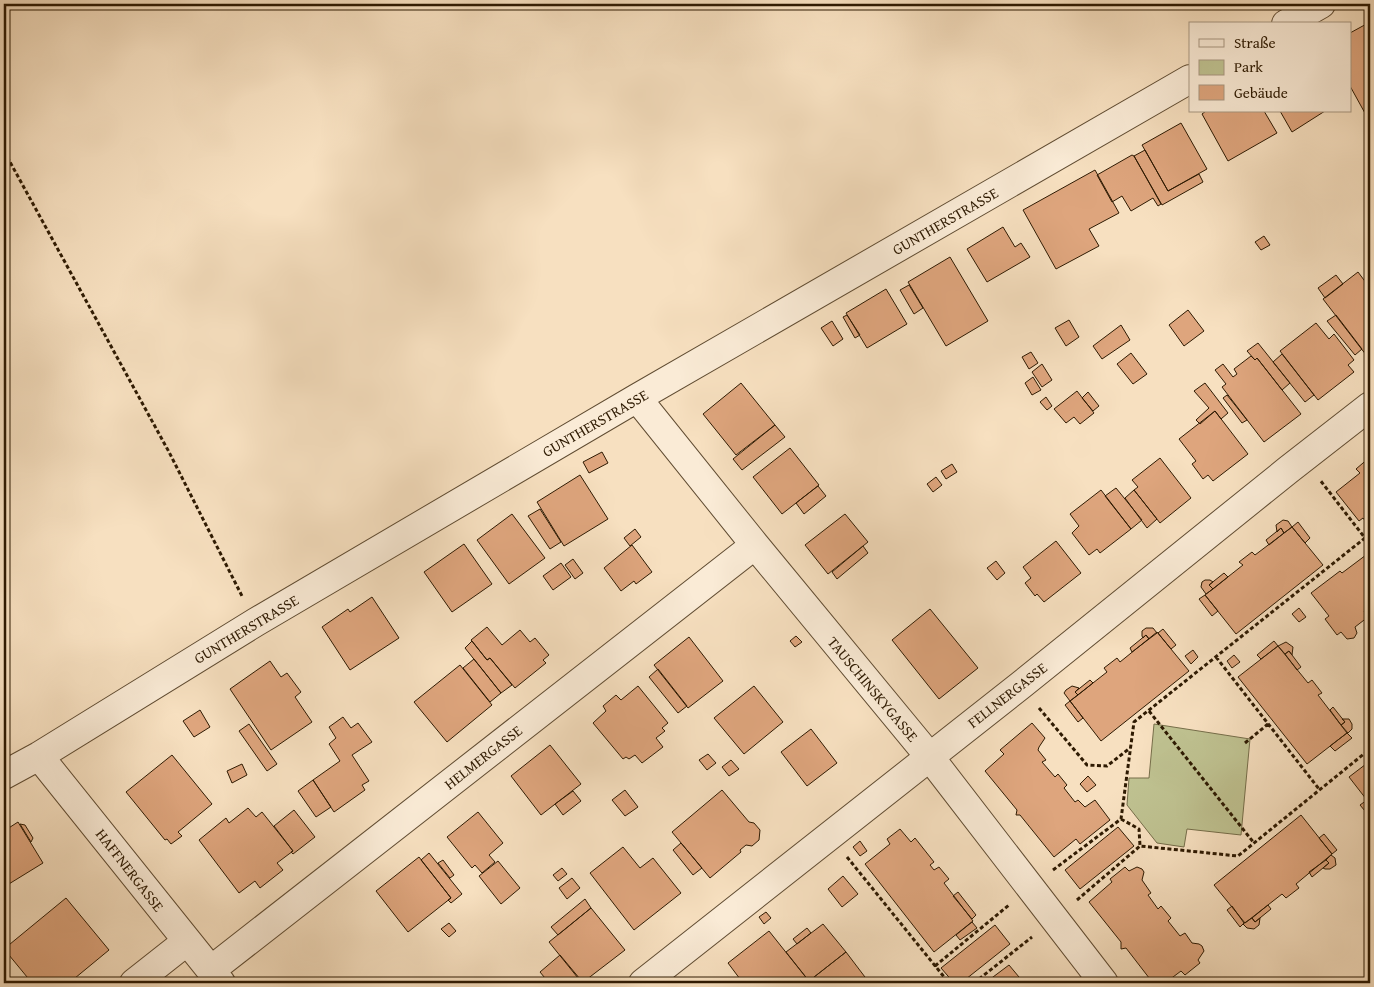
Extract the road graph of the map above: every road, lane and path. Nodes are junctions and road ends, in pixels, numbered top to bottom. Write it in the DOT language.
graph roads {
  1 [pos="1321,4"];
  2 [pos="1290,22"];
  3 [pos="1189,80"];
  4 [pos="4,151"];
  5 [pos="637,398"];
  6 [pos="1370,406"];
  7 [pos="1303,458"];
  8 [pos="755,545"];
  9 [pos="245,602"];
  10 [pos="1216,657"];
  11 [pos="1021,685"];
  12 [pos="1149,711"];
  13 [pos="1268,724"];
  14 [pos="1245,743"];
  15 [pos="1131,748"];
  16 [pos="1370,749"];
  17 [pos="39,756"];
  18 [pos="929,756"];
  19 [pos="4,775"];
  20 [pos="1319,789"];
  21 [pos="1121,819"];
  22 [pos="830,836"];
  23 [pos="1254,843"];
  24 [pos="1140,846"];
  25 [pos="1031,887"];
  26 [pos="1055,918"];
  27 [pos="186,942"];
  28 [pos="935,966"];
  29 [pos="216,977"];
  30 [pos="134,983"];
  31 [pos="643,983"];
  32 [pos="949,983"];
  33 [pos="974,983"];
  34 [pos="1104,983"];
  1 -- 2 [label="street"];
  3 -- 5 [label="street, GUNTHERSTRASSE"];
  4 -- 9 [label="path"];
  5 -- 8 [label="street, TAUSCHINSKYGASSE"];
  5 -- 17 [label="street, GUNTHERSTRASSE"];
  6 -- 7 [label="street, FELLNERGASSE"];
  7 -- 10 [label="path"];
  7 -- 11 [label="street, FELLNERGASSE"];
  8 -- 18 [label="street, TAUSCHINSKYGASSE"];
  8 -- 29 [label="street, HELMERGASSE"];
  10 -- 12 [label="path"];
  10 -- 13 [label="path"];
  11 -- 15 [label="path"];
  11 -- 18 [label="street, FELLNERGASSE"];
  12 -- 15 [label="path"];
  12 -- 23 [label="path"];
  13 -- 14 [label="path"];
  13 -- 20 [label="path"];
  15 -- 21 [label="path"];
  16 -- 20 [label="path"];
  17 -- 19 [label="street, GUNTHERSTRASSE"];
  17 -- 27 [label="street, HAFFNERGASSE"];
  18 -- 22 [label="street, FELLNERGASSE"];
  18 -- 25 [label="street, TAUSCHINSKYGASSE"];
  20 -- 23 [label="path"];
  21 -- 24 [label="path"];
  21 -- 25 [label="path"];
  22 -- 28 [label="path"];
  22 -- 31 [label="street, FELLNERGASSE"];
  23 -- 24 [label="path"];
  24 -- 26 [label="path"];
  25 -- 26 [label="street, TAUSCHINSKYGASSE"];
  25 -- 28 [label="path"];
  26 -- 33 [label="path"];
  26 -- 34 [label="street, TAUSCHINSKYGASSE"];
  27 -- 29 [label="street, HAFFNERGASSE"];
  27 -- 30 [label="street"];
  28 -- 32 [label="path"];
}
